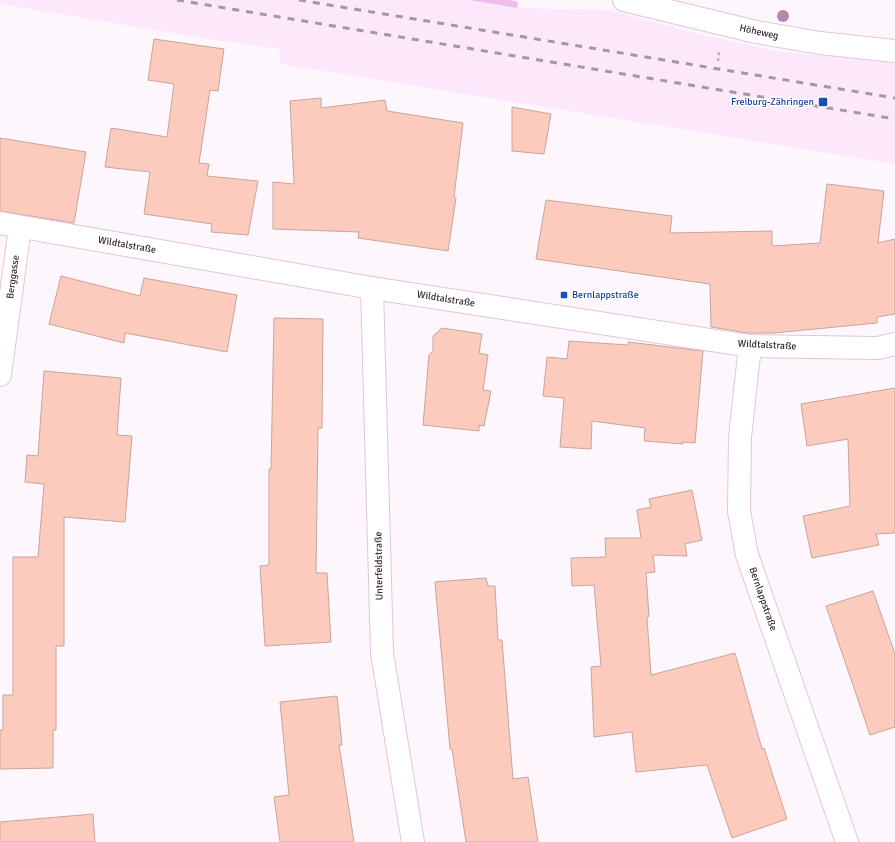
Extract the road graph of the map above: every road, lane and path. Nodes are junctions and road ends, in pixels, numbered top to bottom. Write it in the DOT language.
graph roads {
  1 [pos="624,0"];
  2 [pos="895,50"];
  3 [pos="10,225"];
  4 [pos="372,288"];
  5 [pos="895,344"];
  6 [pos="750,346"];
  7 [pos="0,375"];
  8 [pos="414,842"];
  9 [pos="847,842"];
  1 -- 2 [label="street, Höheweg"];
  3 -- 4 [label="street, Wildtalstraße"];
  3 -- 7 [label="street, Berggasse"];
  4 -- 6 [label="street, Wildtalstraße"];
  4 -- 8 [label="street, Unterfeldstraße"];
  5 -- 6 [label="street, Wildtalstraße"];
  6 -- 9 [label="street, Bernlappstraße"];
}
